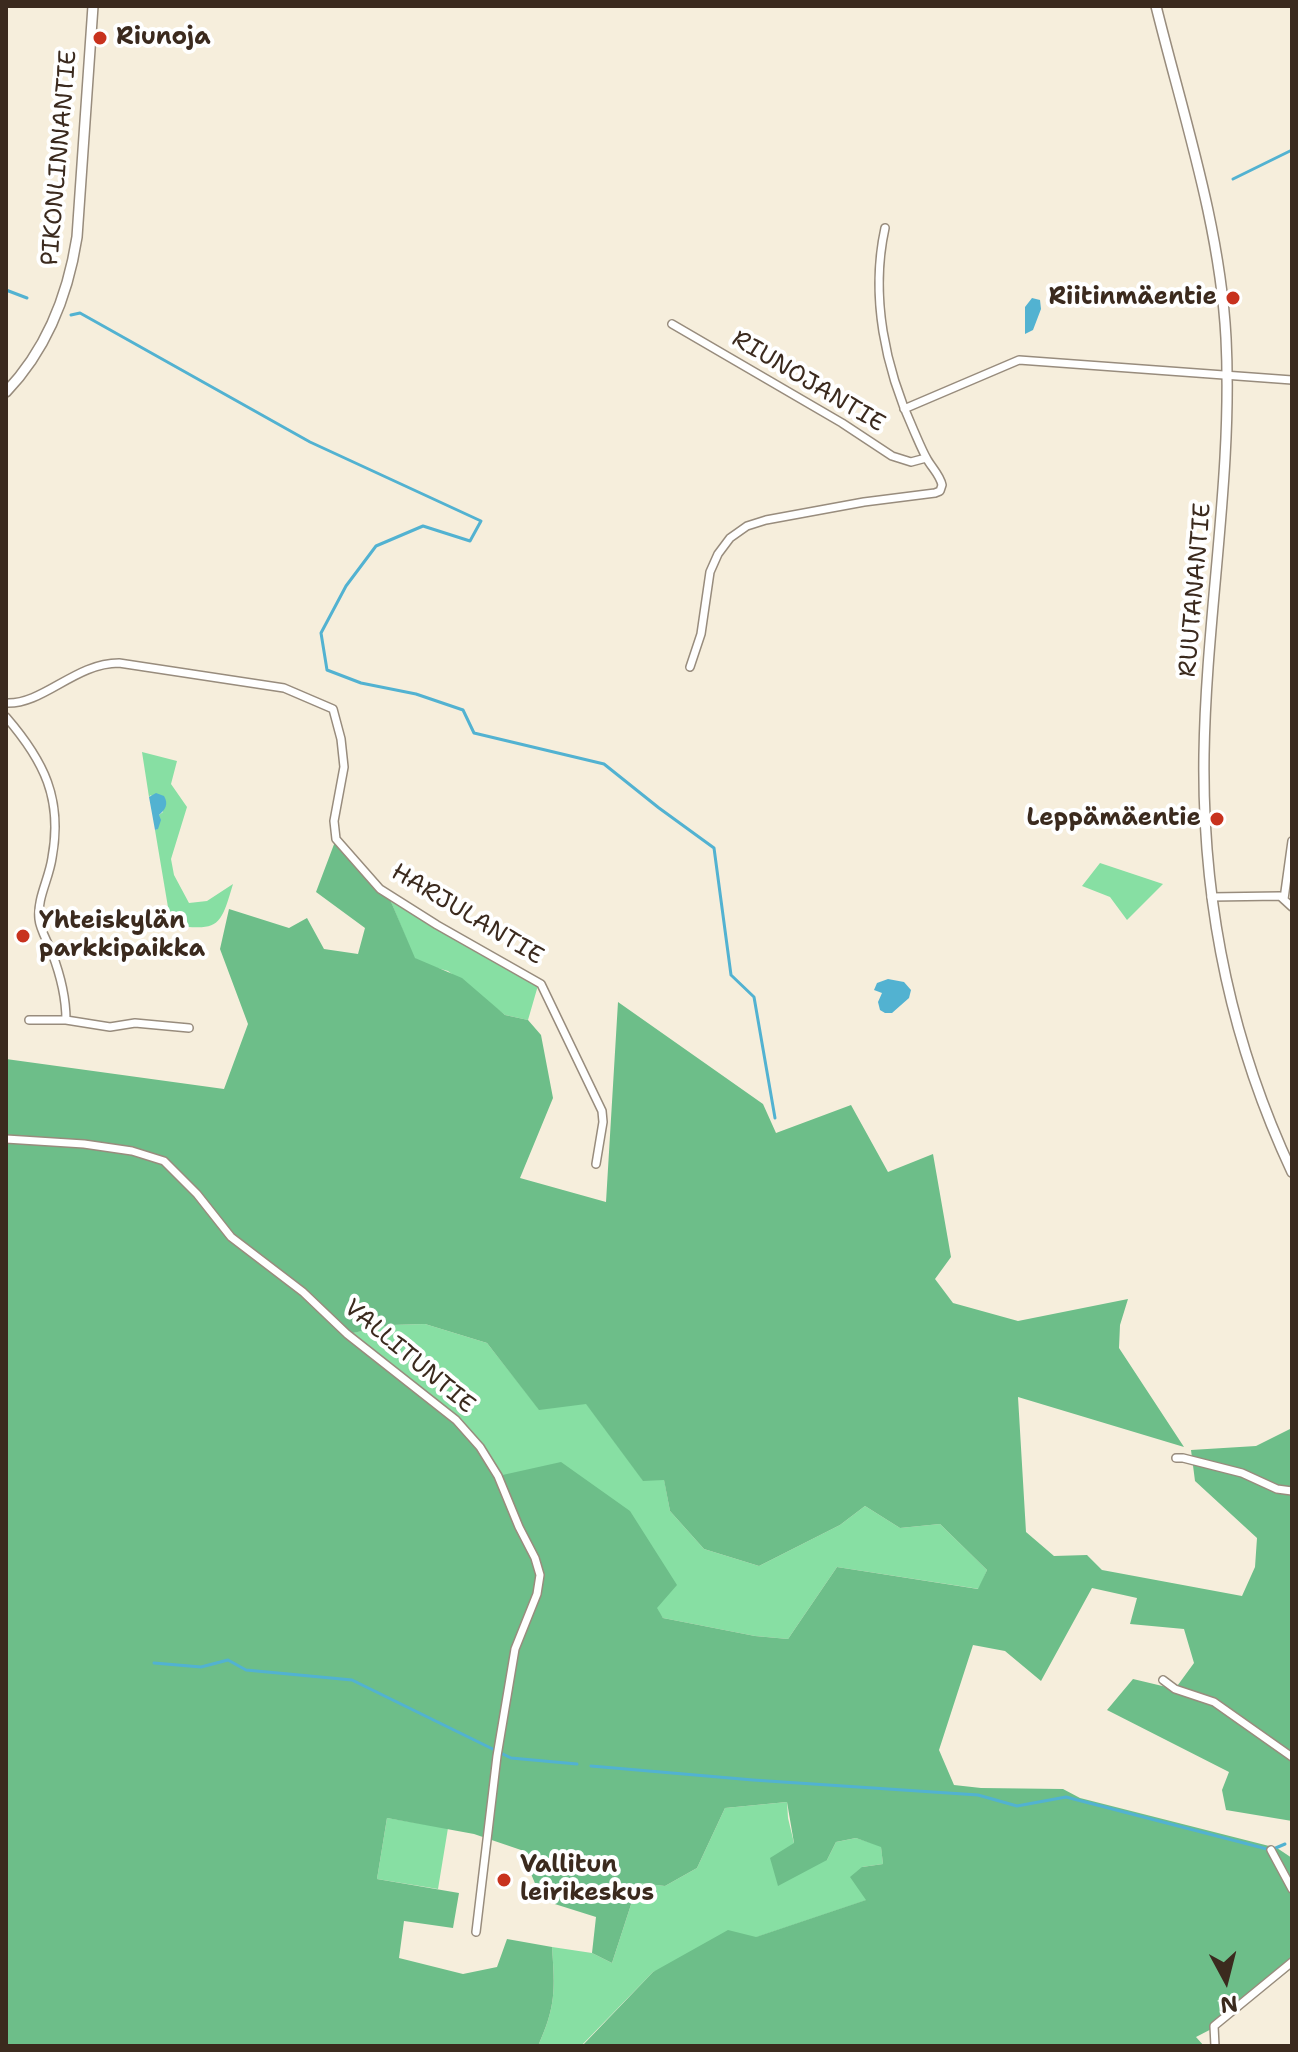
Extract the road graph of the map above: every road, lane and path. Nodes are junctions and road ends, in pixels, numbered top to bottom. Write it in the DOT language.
graph roads {
  1 [pos="93,6"];
  2 [pos="1156,6"];
  3 [pos="885,228"];
  4 [pos="672,324"];
  5 [pos="1226,376"];
  6 [pos="1292,380"];
  7 [pos="6,392"];
  8 [pos="904,409"];
  9 [pos="926,458"];
  10 [pos="690,667"];
  11 [pos="6,703"];
  12 [pos="6,717"];
  13 [pos="1292,841"];
  14 [pos="1211,897"];
  15 [pos="1284,899"];
  16 [pos="1292,907"];
  17 [pos="29,1020"];
  18 [pos="66,1020"];
  19 [pos="189,1028"];
  20 [pos="6,1139"];
  21 [pos="596,1164"];
  22 [pos="1292,1172"];
  23 [pos="1176,1458"];
  24 [pos="1292,1491"];
  25 [pos="1163,1680"];
  26 [pos="1292,1757"];
  27 [pos="1271,1850"];
  28 [pos="1292,1889"];
  29 [pos="476,1932"];
  30 [pos="1292,1962"];
  31 [pos="1215,2046"];
  1 -- 7 [label="street, PIKONLINNANTIE"];
  2 -- 5 [label="street, RUUTANANTIE"];
  3 -- 8 [label="street"];
  4 -- 9 [label="street, RIUNOJANTIE"];
  5 -- 6 [label="street"];
  5 -- 8 [label="street"];
  5 -- 14 [label="street, RUUTANANTIE"];
  8 -- 9 [label="street"];
  9 -- 10 [label="street"];
  11 -- 21 [label="street, HARJULANTIE"];
  12 -- 18 [label="street"];
  13 -- 15 [label="street"];
  14 -- 15 [label="street"];
  14 -- 22 [label="street, RUUTANANTIE"];
  15 -- 16 [label="street"];
  17 -- 18 [label="street"];
  18 -- 19 [label="street"];
  20 -- 29 [label="street, VALLITUNTIE"];
  23 -- 24 [label="street"];
  25 -- 26 [label="street"];
  27 -- 28 [label="street"];
  30 -- 31 [label="street"];
}
